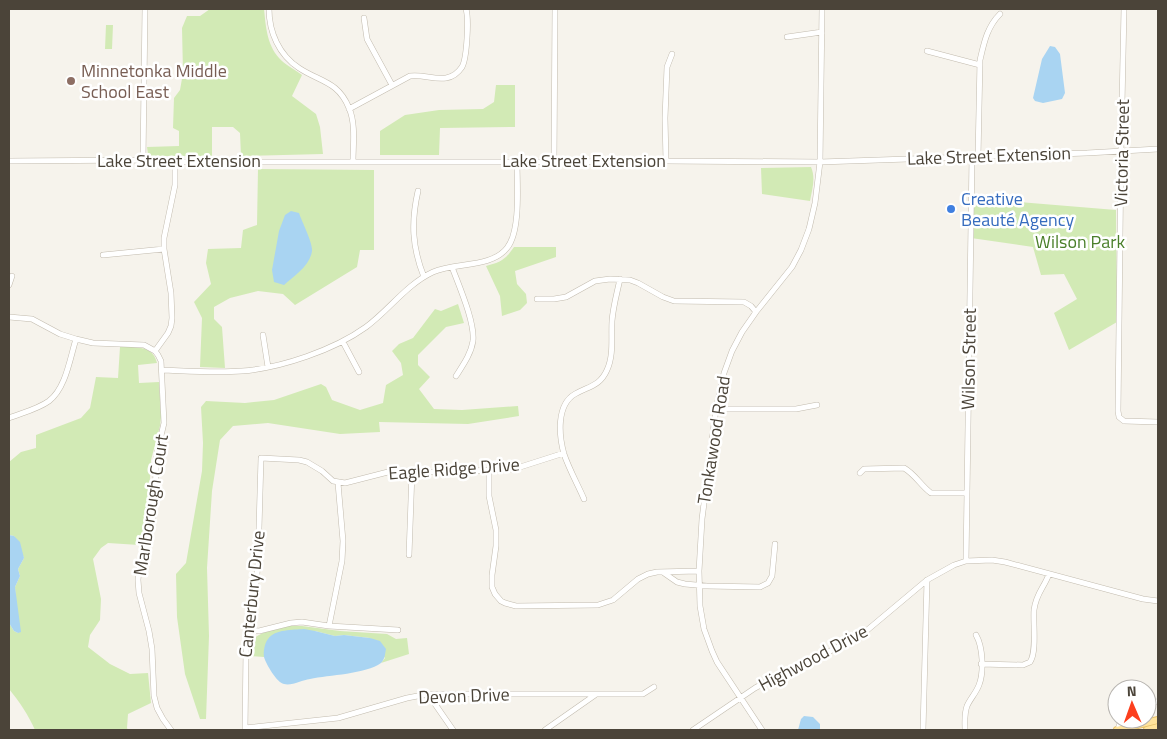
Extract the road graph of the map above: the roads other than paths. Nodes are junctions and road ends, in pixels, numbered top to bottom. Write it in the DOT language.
graph roads {
  1 [pos="145,9"];
  2 [pos="269,9"];
  3 [pos="466,9"];
  4 [pos="555,9"];
  5 [pos="822,9"];
  6 [pos="1124,9"];
  7 [pos="1000,14"];
  8 [pos="364,18"];
  9 [pos="822,32"];
  10 [pos="788,37"];
  11 [pos="927,51"];
  12 [pos="672,54"];
  13 [pos="980,65"];
  14 [pos="392,85"];
  15 [pos="349,109"];
  16 [pos="1158,149"];
  17 [pos="1121,151"];
  18 [pos="972,157"];
  19 [pos="978,157"];
  20 [pos="143,160"];
  21 [pos="9,161"];
  22 [pos="666,161"];
  23 [pos="175,162"];
  24 [pos="353,162"];
  25 [pos="517,162"];
  26 [pos="554,162"];
  27 [pos="820,162"];
  28 [pos="418,191"];
  29 [pos="164,249"];
  30 [pos="103,255"];
  31 [pos="452,267"];
  32 [pos="12,276"];
  33 [pos="424,277"];
  34 [pos="620,279"];
  35 [pos="9,285"];
  36 [pos="537,299"];
  37 [pos="756,312"];
  38 [pos="9,317"];
  39 [pos="262,335"];
  40 [pos="76,339"];
  41 [pos="343,342"];
  42 [pos="155,350"];
  43 [pos="268,367"];
  44 [pos="162,370"];
  45 [pos="359,372"];
  46 [pos="456,376"];
  47 [pos="817,405"];
  48 [pos="716,409"];
  49 [pos="9,418"];
  50 [pos="1158,422"];
  51 [pos="564,453"];
  52 [pos="489,470"];
  53 [pos="412,472"];
  54 [pos="860,473"];
  55 [pos="338,483"];
  56 [pos="967,493"];
  57 [pos="584,499"];
  58 [pos="775,544"];
  59 [pos="409,555"];
  60 [pos="966,561"];
  61 [pos="699,571"];
  62 [pos="664,572"];
  63 [pos="1049,574"];
  64 [pos="927,580"];
  65 [pos="700,585"];
  66 [pos="1158,601"];
  67 [pos="330,626"];
  68 [pos="248,630"];
  69 [pos="398,630"];
  70 [pos="976,635"];
  71 [pos="981,664"];
  72 [pos="654,687"];
  73 [pos="428,694"];
  74 [pos="595,695"];
  75 [pos="740,698"];
  76 [pos="1158,720"];
  77 [pos="1158,727"];
  78 [pos="246,729"];
  79 [pos="171,730"];
  80 [pos="453,730"];
  81 [pos="545,730"];
  82 [pos="693,730"];
  83 [pos="762,730"];
  84 [pos="924,730"];
  85 [pos="965,730"];
  86 [pos="1118,730"];
  87 [pos="1147,730"];
  1 -- 20 [label="street"];
  2 -- 15 [label="street"];
  3 -- 14 [label="street"];
  4 -- 26 [label="street"];
  5 -- 9 [label="street, Tonkawood Road"];
  6 -- 17 [label="street, Victoria Street"];
  7 -- 13 [label="street"];
  8 -- 14 [label="street"];
  9 -- 10 [label="street"];
  9 -- 27 [label="street, Tonkawood Road"];
  11 -- 13 [label="street"];
  12 -- 22 [label="street"];
  13 -- 19 [label="street"];
  14 -- 15 [label="street"];
  15 -- 24 [label="street"];
  16 -- 17 [label="street, Lake Street Extension"];
  17 -- 19 [label="street, Lake Street Extension"];
  17 -- 50 [label="street, Victoria Street"];
  18 -- 19 [label="street, Lake Street Extension"];
  18 -- 27 [label="street, Lake Street Extension"];
  18 -- 56 [label="street, Wilson Street"];
  20 -- 21 [label="street, Lake Street Extension"];
  20 -- 23 [label="street, Lake Street Extension"];
  22 -- 26 [label="street, Lake Street Extension"];
  22 -- 27 [label="street, Lake Street Extension"];
  23 -- 24 [label="street, Lake Street Extension"];
  23 -- 29 [label="street"];
  24 -- 25 [label="street, Lake Street Extension"];
  25 -- 26 [label="street, Lake Street Extension"];
  25 -- 31 [label="street"];
  27 -- 37 [label="street, Tonkawood Road"];
  28 -- 33 [label="street"];
  29 -- 30 [label="street"];
  29 -- 42 [label="street"];
  31 -- 33 [label="street"];
  31 -- 46 [label="street"];
  32 -- 35 [label="street"];
  33 -- 41 [label="street"];
  34 -- 36 [label="street"];
  34 -- 37 [label="street"];
  34 -- 51 [label="street"];
  37 -- 48 [label="street, Tonkawood Road"];
  38 -- 40 [label="street"];
  39 -- 43 [label="street"];
  40 -- 42 [label="street"];
  40 -- 49 [label="street"];
  41 -- 43 [label="street"];
  41 -- 45 [label="street"];
  42 -- 44 [label="street, Marlborough Court"];
  43 -- 44 [label="street"];
  44 -- 79 [label="street, Marlborough Court"];
  47 -- 48 [label="street"];
  48 -- 61 [label="street, Tonkawood Road"];
  51 -- 52 [label="street, Eagle Ridge Drive"];
  51 -- 57 [label="street"];
  52 -- 53 [label="street, Eagle Ridge Drive"];
  52 -- 62 [label="street"];
  53 -- 55 [label="street, Eagle Ridge Drive"];
  53 -- 59 [label="street"];
  54 -- 56 [label="street"];
  55 -- 67 [label="street"];
  55 -- 68 [label="street, Canterbury Drive"];
  56 -- 60 [label="street, Wilson Street"];
  58 -- 65 [label="street"];
  60 -- 63 [label="street, Highwood Drive"];
  60 -- 64 [label="street, Highwood Drive"];
  61 -- 62 [label="street"];
  61 -- 65 [label="street, Tonkawood Road"];
  62 -- 65 [label="street"];
  63 -- 66 [label="street, Highwood Drive"];
  63 -- 71 [label="street"];
  64 -- 75 [label="street, Highwood Drive"];
  64 -- 84 [label="street"];
  65 -- 75 [label="street, Tonkawood Road"];
  67 -- 68 [label="street"];
  67 -- 69 [label="street"];
  68 -- 78 [label="street, Canterbury Drive"];
  70 -- 71 [label="street"];
  71 -- 85 [label="street"];
  72 -- 74 [label="street, Devon Drive"];
  73 -- 74 [label="street, Devon Drive"];
  73 -- 78 [label="street, Devon Drive"];
  73 -- 80 [label="street"];
  74 -- 81 [label="street"];
  75 -- 82 [label="street, Highwood Drive"];
  75 -- 83 [label="street, Tonkawood Road"];
  76 -- 86 [label="main road"];
  77 -- 87 [label="main road"];
}
